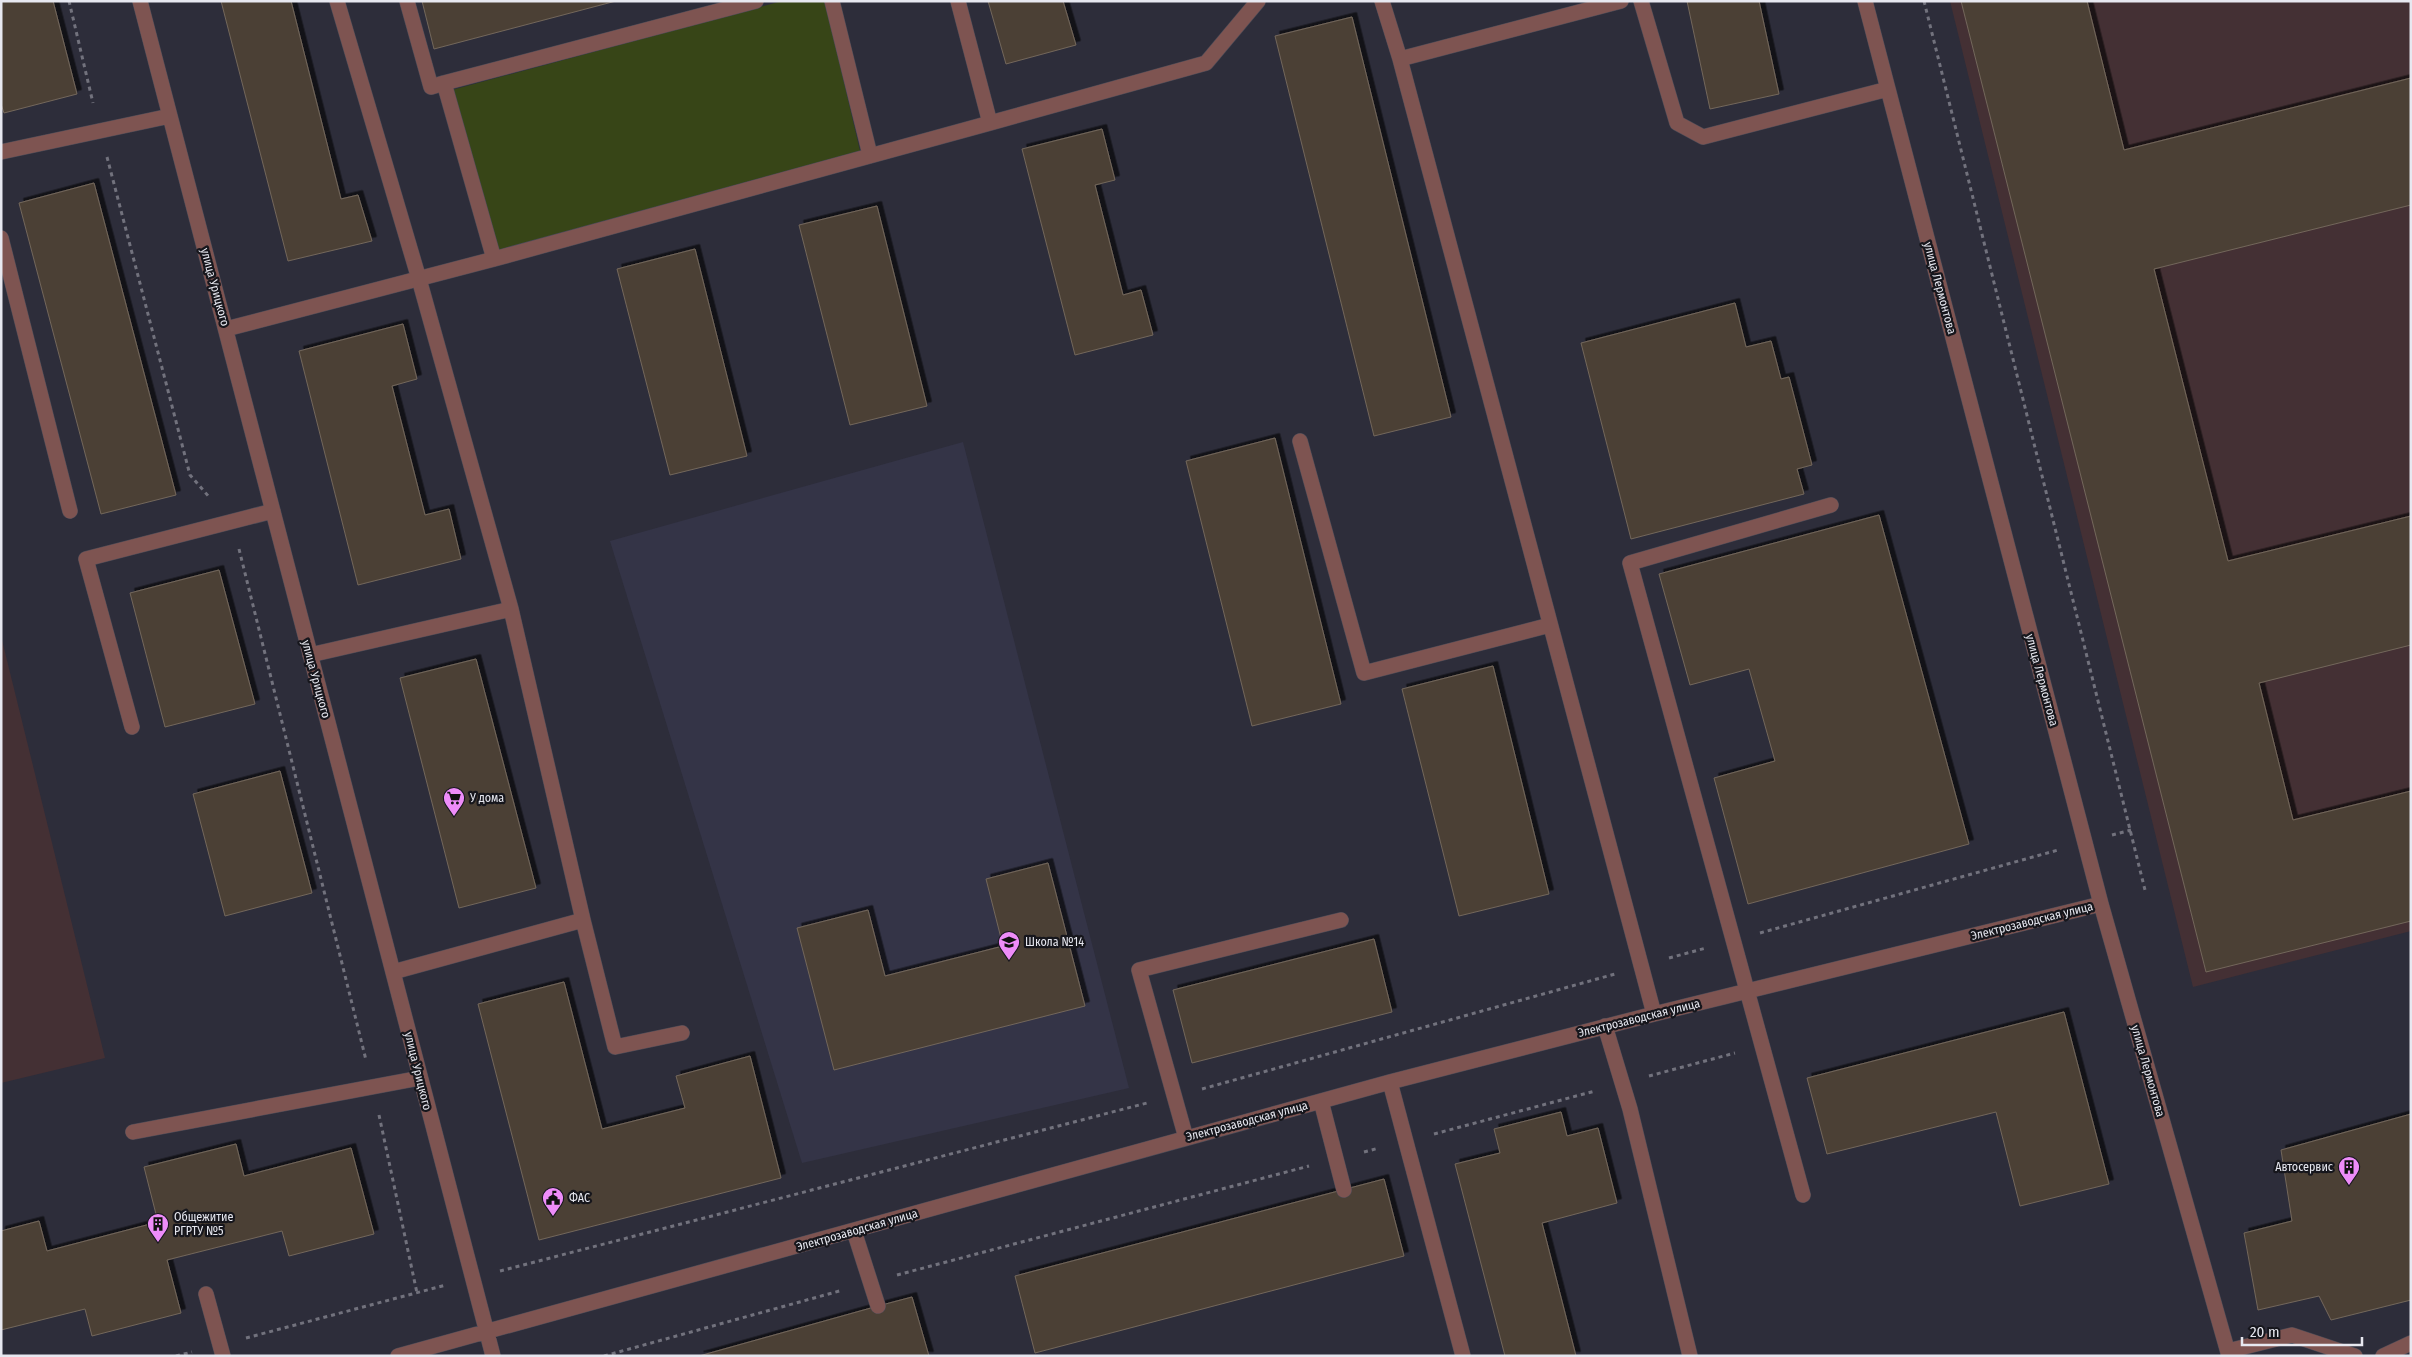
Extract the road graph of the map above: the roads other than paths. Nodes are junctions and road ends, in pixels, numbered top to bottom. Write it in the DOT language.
graph roads {
  1 [pos="140,1"];
  2 [pos="337,1"];
  3 [pos="407,1"];
  4 [pos="756,1"];
  5 [pos="832,1"];
  6 [pos="958,1"];
  7 [pos="1258,1"];
  8 [pos="1382,1"];
  9 [pos="1621,1"];
  10 [pos="1640,1"];
  11 [pos="1865,1"];
  12 [pos="1400,58"];
  13 [pos="444,83"];
  14 [pos="1888,88"];
  15 [pos="170,116"];
  16 [pos="990,122"];
  17 [pos="1,152"];
  18 [pos="870,155"];
  19 [pos="1,238"];
  20 [pos="494,259"];
  21 [pos="419,279"];
  22 [pos="226,329"];
  23 [pos="1300,441"];
  24 [pos="1831,505"];
  25 [pos="70,511"];
  26 [pos="273,511"];
  27 [pos="510,609"];
  28 [pos="1550,625"];
  29 [pos="310,655"];
  30 [pos="132,727"];
  31 [pos="2101,904"];
  32 [pos="583,920"];
  33 [pos="1342,920"];
  34 [pos="393,972"];
  35 [pos="1747,992"];
  36 [pos="1654,1014"];
  37 [pos="1606,1026"];
  38 [pos="682,1033"];
  39 [pos="420,1078"];
  40 [pos="1390,1082"];
  41 [pos="1321,1101"];
  42 [pos="133,1132"];
  43 [pos="1186,1138"];
  44 [pos="1344,1190"];
  45 [pos="1803,1195"];
  46 [pos="854,1231"];
  47 [pos="206,1294"];
  48 [pos="878,1306"];
  49 [pos="486,1332"];
  50 [pos="2411,1343"];
  51 [pos="222,1350"];
  52 [pos="2228,1353"];
  53 [pos="398,1356"];
  54 [pos="493,1356"];
  55 [pos="1463,1356"];
  56 [pos="1690,1356"];
  57 [pos="2355,1356"];
  58 [pos="2383,1356"];
  1 -- 15 [label="street, улица Урицкого"];
  2 -- 21 [label="street"];
  3 -- 13 [label="street"];
  4 -- 13 [label="street"];
  5 -- 18 [label="street"];
  6 -- 16 [label="street"];
  7 -- 16 [label="street"];
  8 -- 12 [label="street"];
  9 -- 12 [label="street"];
  10 -- 14 [label="street"];
  11 -- 14 [label="street, улица Лермонтова"];
  12 -- 28 [label="street"];
  13 -- 20 [label="street"];
  14 -- 31 [label="street, улица Лермонтова"];
  15 -- 17 [label="street"];
  15 -- 22 [label="street, улица Урицкого"];
  16 -- 18 [label="street"];
  18 -- 20 [label="street"];
  19 -- 25 [label="street"];
  20 -- 21 [label="street"];
  21 -- 22 [label="street"];
  21 -- 27 [label="street"];
  22 -- 26 [label="street, улица Урицкого"];
  23 -- 28 [label="street"];
  24 -- 35 [label="street"];
  26 -- 29 [label="street, улица Урицкого"];
  26 -- 30 [label="street"];
  27 -- 29 [label="street"];
  27 -- 32 [label="street"];
  28 -- 36 [label="street"];
  29 -- 34 [label="street, улица Урицкого"];
  31 -- 35 [label="street, Электрозаводская улица"];
  31 -- 52 [label="street, улица Лермонтова"];
  32 -- 34 [label="street"];
  32 -- 38 [label="street"];
  33 -- 43 [label="street"];
  34 -- 39 [label="street, улица Урицкого"];
  35 -- 36 [label="street, Электрозаводская улица"];
  35 -- 45 [label="street"];
  36 -- 37 [label="street, Электрозаводская улица"];
  37 -- 40 [label="street, Электрозаводская улица"];
  37 -- 56 [label="street"];
  39 -- 42 [label="street"];
  39 -- 49 [label="street, улица Урицкого"];
  40 -- 41 [label="street, Электрозаводская улица"];
  40 -- 55 [label="street"];
  41 -- 43 [label="street, Электрозаводская улица"];
  41 -- 44 [label="street"];
  43 -- 46 [label="street, Электрозаводская улица"];
  46 -- 48 [label="street"];
  46 -- 49 [label="street, Электрозаводская улица"];
  47 -- 51 [label="street"];
  49 -- 53 [label="street, Электрозаводская улица"];
  49 -- 54 [label="street, улица Урицкого"];
  50 -- 58 [label="street"];
  52 -- 57 [label="street"];
}
